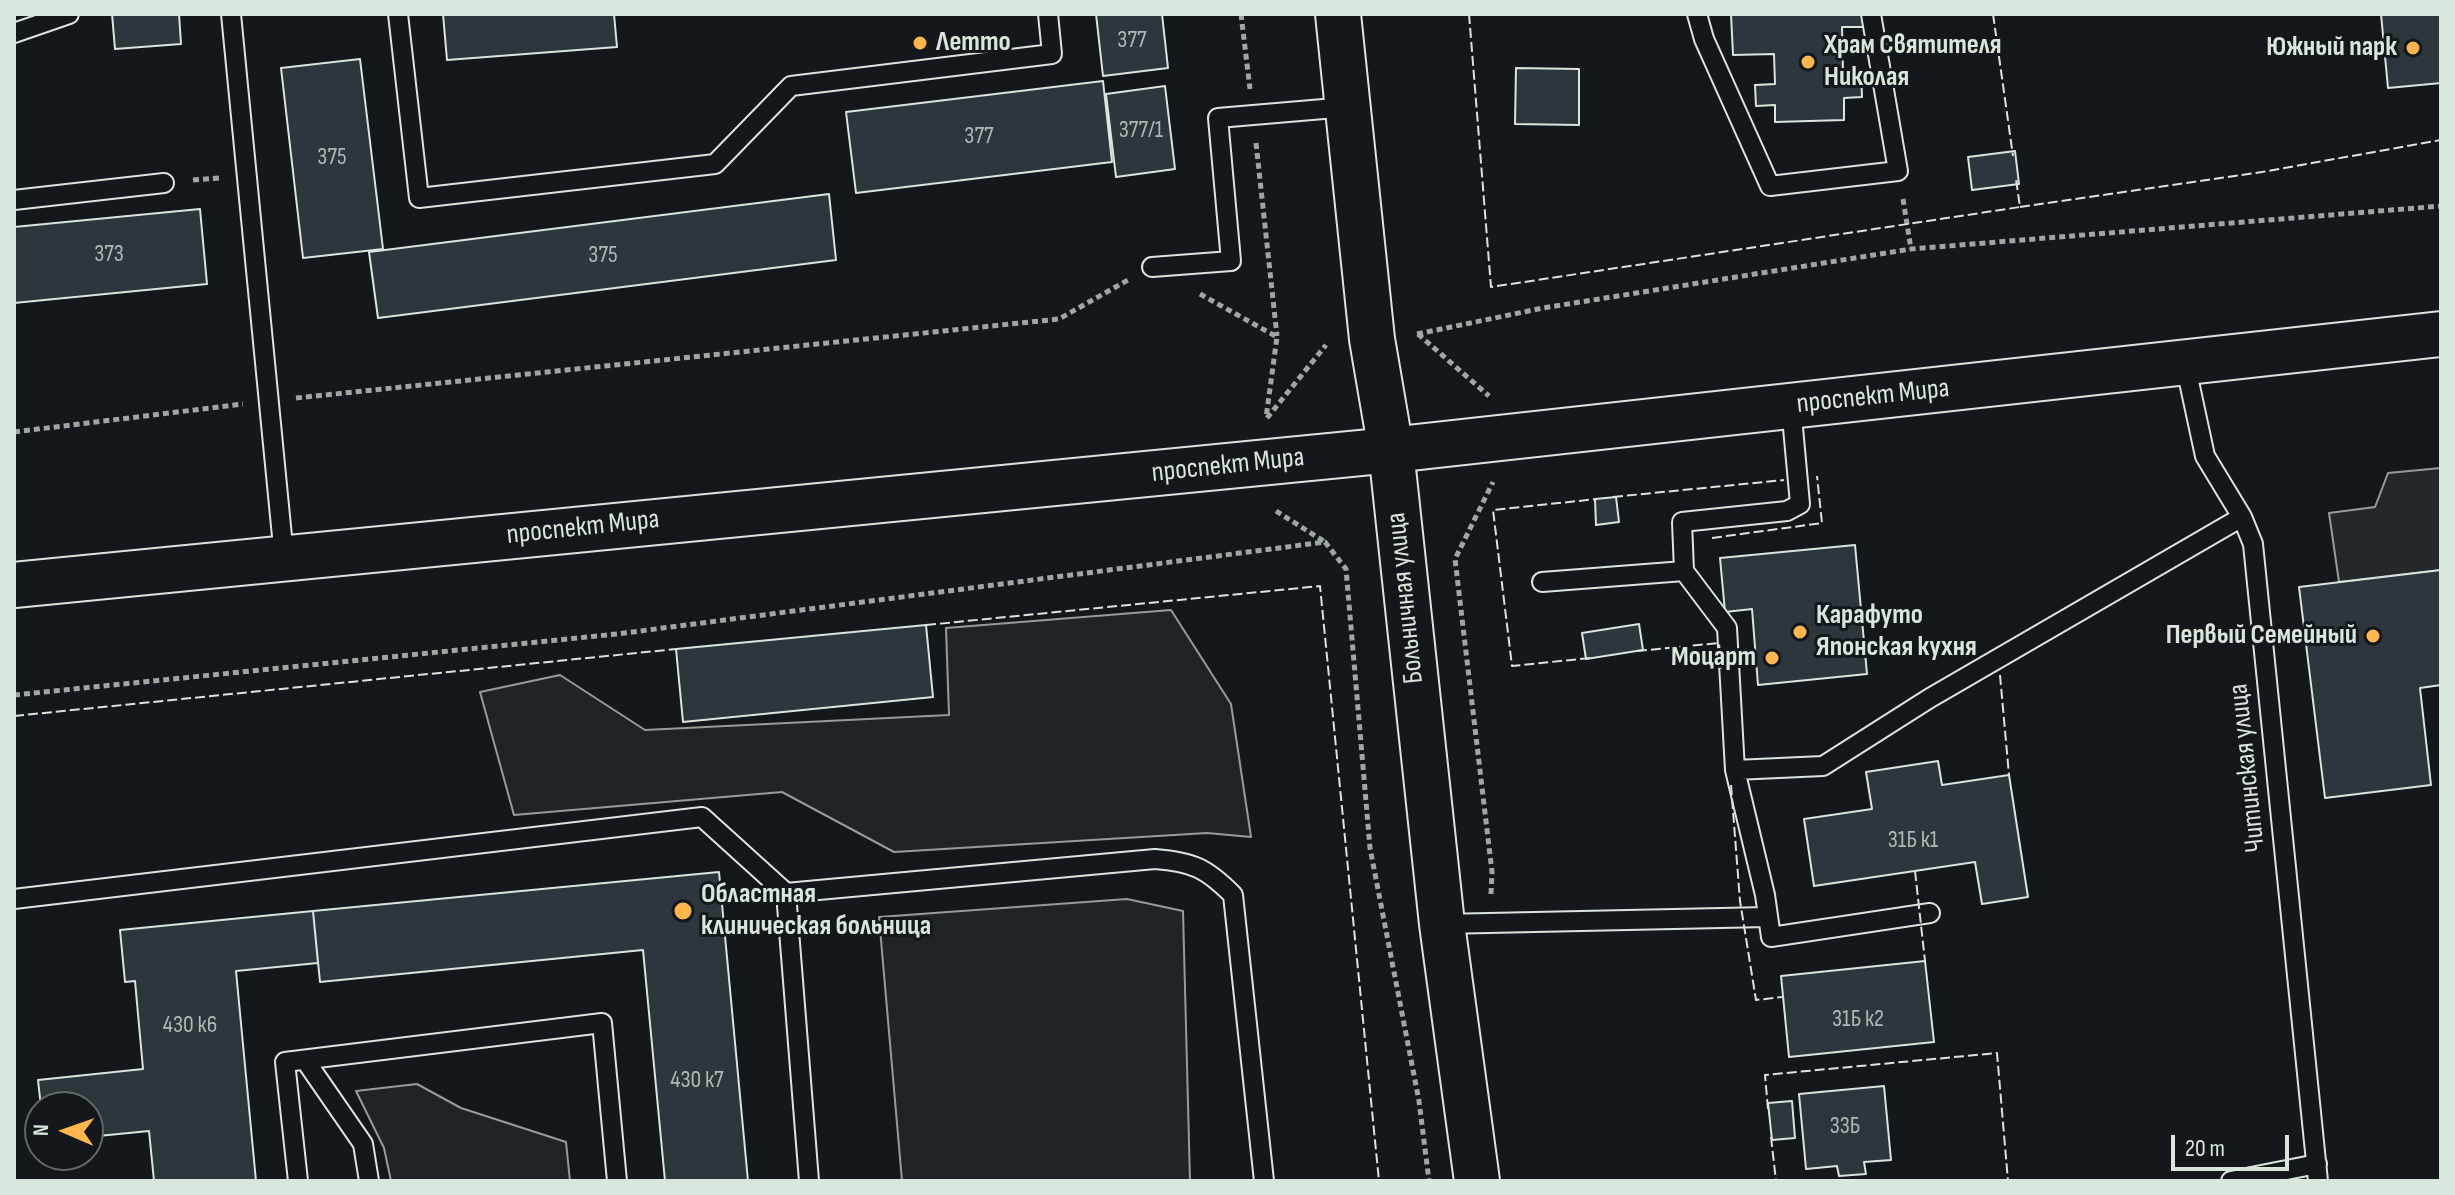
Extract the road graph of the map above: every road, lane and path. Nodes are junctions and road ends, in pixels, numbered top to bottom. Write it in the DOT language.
graph roads {
  1 [pos="69,14"];
  2 [pos="231,14"];
  3 [pos="398,14"];
  4 [pos="1048,14"];
  5 [pos="1241,14"];
  6 [pos="1338,14"];
  7 [pos="1697,14"];
  8 [pos="1871,14"];
  9 [pos="14,33"];
  10 [pos="1350,106"];
  11 [pos="1253,115"];
  12 [pos="1898,171"];
  13 [pos="248,175"];
  14 [pos="164,183"];
  15 [pos="14,200"];
  16 [pos="2441,206"];
  17 [pos="1911,249"];
  18 [pos="1152,267"];
  19 [pos="2441,334"];
  20 [pos="1277,337"];
  21 [pos="1326,345"];
  22 [pos="2185,363"];
  23 [pos="1489,396"];
  24 [pos="270,401"];
  25 [pos="1791,406"];
  26 [pos="14,432"];
  27 [pos="1391,450"];
  28 [pos="1493,482"];
  29 [pos="1276,511"];
  30 [pos="2242,517"];
  31 [pos="1325,542"];
  32 [pos="284,557"];
  33 [pos="1684,571"];
  34 [pos="1542,582"];
  35 [pos="14,585"];
  36 [pos="14,695"];
  37 [pos="1735,770"];
  38 [pos="786,893"];
  39 [pos="14,899"];
  40 [pos="1930,913"];
  41 [pos="1767,917"];
  42 [pos="1491,923"];
  43 [pos="1442,924"];
  44 [pos="305,1060"];
  45 [pos="2318,1173"];
  46 [pos="298,1181"];
  47 [pos="369,1181"];
  48 [pos="617,1181"];
  49 [pos="809,1181"];
  50 [pos="1264,1181"];
  51 [pos="1429,1181"];
  52 [pos="1477,1181"];
  53 [pos="2231,1181"];
  1 -- 9 [label="lane"];
  2 -- 13 [label="lane"];
  3 -- 4 [label="lane"];
  5 -- 11 [label="path"];
  6 -- 10 [label="main road, Больничная улица"];
  7 -- 12 [label="lane"];
  8 -- 12 [label="lane"];
  10 -- 11 [label="lane"];
  10 -- 27 [label="main road, Больничная улица"];
  11 -- 18 [label="lane"];
  11 -- 20 [label="path"];
  12 -- 17 [label="path"];
  13 -- 14 [label="path"];
  13 -- 24 [label="lane"];
  14 -- 15 [label="lane"];
  16 -- 17 [label="path"];
  17 -- 23 [label="path"];
  18 -- 20 [label="path"];
  18 -- 24 [label="path"];
  19 -- 22 [label="main road, проспект Мира"];
  20 -- 21 [label="path"];
  22 -- 25 [label="main road, проспект Мира"];
  22 -- 30 [label="lane, Читинская улица"];
  24 -- 26 [label="path"];
  24 -- 32 [label="lane"];
  25 -- 27 [label="main road, проспект Мира"];
  25 -- 33 [label="lane"];
  27 -- 32 [label="main road, проспект Мира"];
  27 -- 43 [label="main road, Больничная улица"];
  28 -- 42 [label="path"];
  29 -- 31 [label="path"];
  30 -- 37 [label="lane"];
  30 -- 45 [label="lane, Читинская улица"];
  31 -- 36 [label="path"];
  31 -- 51 [label="path"];
  32 -- 35 [label="main road, проспект Мира"];
  33 -- 34 [label="lane"];
  33 -- 37 [label="lane"];
  37 -- 41 [label="lane"];
  38 -- 39 [label="lane"];
  38 -- 49 [label="lane"];
  38 -- 50 [label="lane"];
  40 -- 41 [label="lane"];
  41 -- 42 [label="lane"];
  42 -- 43 [label="lane"];
  43 -- 52 [label="main road, Больничная улица"];
  44 -- 46 [label="lane"];
  44 -- 47 [label="lane"];
  44 -- 48 [label="lane"];
  45 -- 53 [label="lane"];
}
